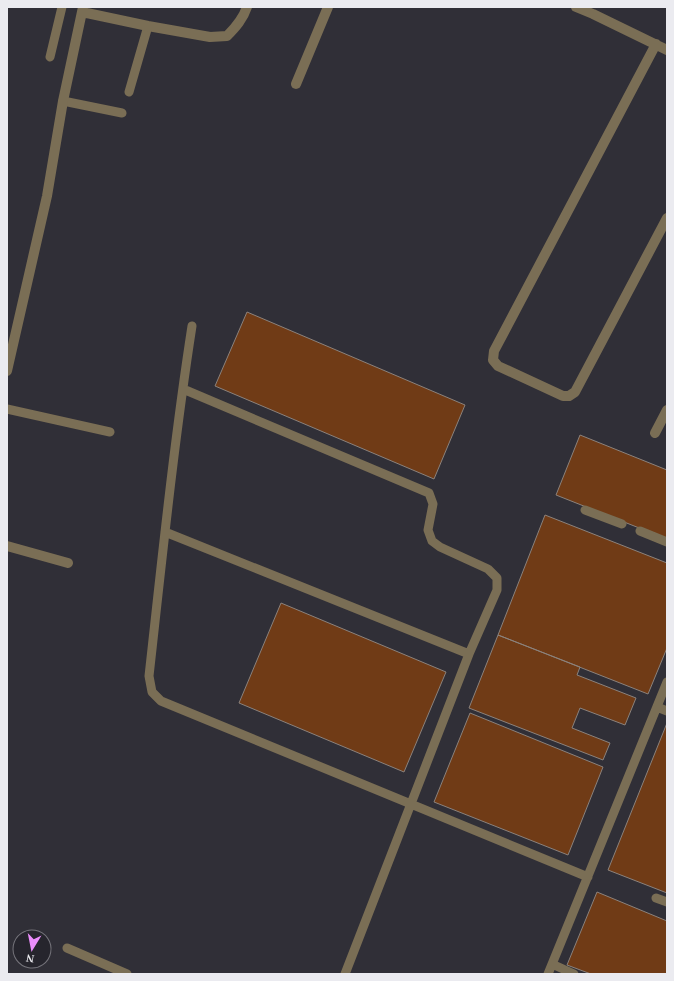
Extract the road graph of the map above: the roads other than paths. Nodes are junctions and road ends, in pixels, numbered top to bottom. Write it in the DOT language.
graph roads {
  1 [pos="62,7"];
  2 [pos="247,7"];
  3 [pos="328,7"];
  4 [pos="576,7"];
  5 [pos="83,9"];
  6 [pos="594,10"];
  7 [pos="148,26"];
  8 [pos="656,44"];
  9 [pos="667,50"];
  10 [pos="50,57"];
  11 [pos="296,84"];
  12 [pos="129,92"];
  13 [pos="62,101"];
  14 [pos="122,113"];
  15 [pos="667,218"];
  16 [pos="192,326"];
  17 [pos="7,371"];
  18 [pos="183,389"];
  19 [pos="7,409"];
  20 [pos="667,410"];
  21 [pos="110,432"];
  22 [pos="655,433"];
  23 [pos="585,510"];
  24 [pos="622,524"];
  25 [pos="640,531"];
  26 [pos="165,532"];
  27 [pos="667,542"];
  28 [pos="7,546"];
  29 [pos="68,563"];
  30 [pos="469,654"];
  31 [pos="667,682"];
  32 [pos="657,707"];
  33 [pos="667,711"];
  34 [pos="411,804"];
  35 [pos="588,877"];
  36 [pos="656,898"];
  37 [pos="667,902"];
  38 [pos="67,948"];
  39 [pos="552,964"];
  40 [pos="127,974"];
  41 [pos="345,974"];
  42 [pos="548,974"];
  43 [pos="574,974"];
  1 -- 10 [label="lane"];
  2 -- 7 [label="street"];
  3 -- 11 [label="street"];
  4 -- 6 [label="street"];
  5 -- 7 [label="street"];
  5 -- 13 [label="street"];
  6 -- 8 [label="street"];
  7 -- 12 [label="lane"];
  8 -- 9 [label="street"];
  8 -- 15 [label="street"];
  13 -- 14 [label="lane"];
  13 -- 17 [label="street"];
  16 -- 18 [label="lane"];
  18 -- 26 [label="lane"];
  18 -- 30 [label="lane"];
  19 -- 21 [label="lane"];
  20 -- 22 [label="street"];
  23 -- 24 [label="lane"];
  25 -- 27 [label="lane"];
  26 -- 30 [label="lane"];
  26 -- 34 [label="lane"];
  28 -- 29 [label="street"];
  30 -- 34 [label="lane"];
  31 -- 32 [label="lane"];
  32 -- 33 [label="lane"];
  32 -- 35 [label="lane"];
  34 -- 35 [label="lane"];
  34 -- 41 [label="lane"];
  35 -- 39 [label="lane"];
  36 -- 37 [label="lane"];
  38 -- 40 [label="lane"];
  39 -- 42 [label="lane"];
  39 -- 43 [label="lane"];
}
